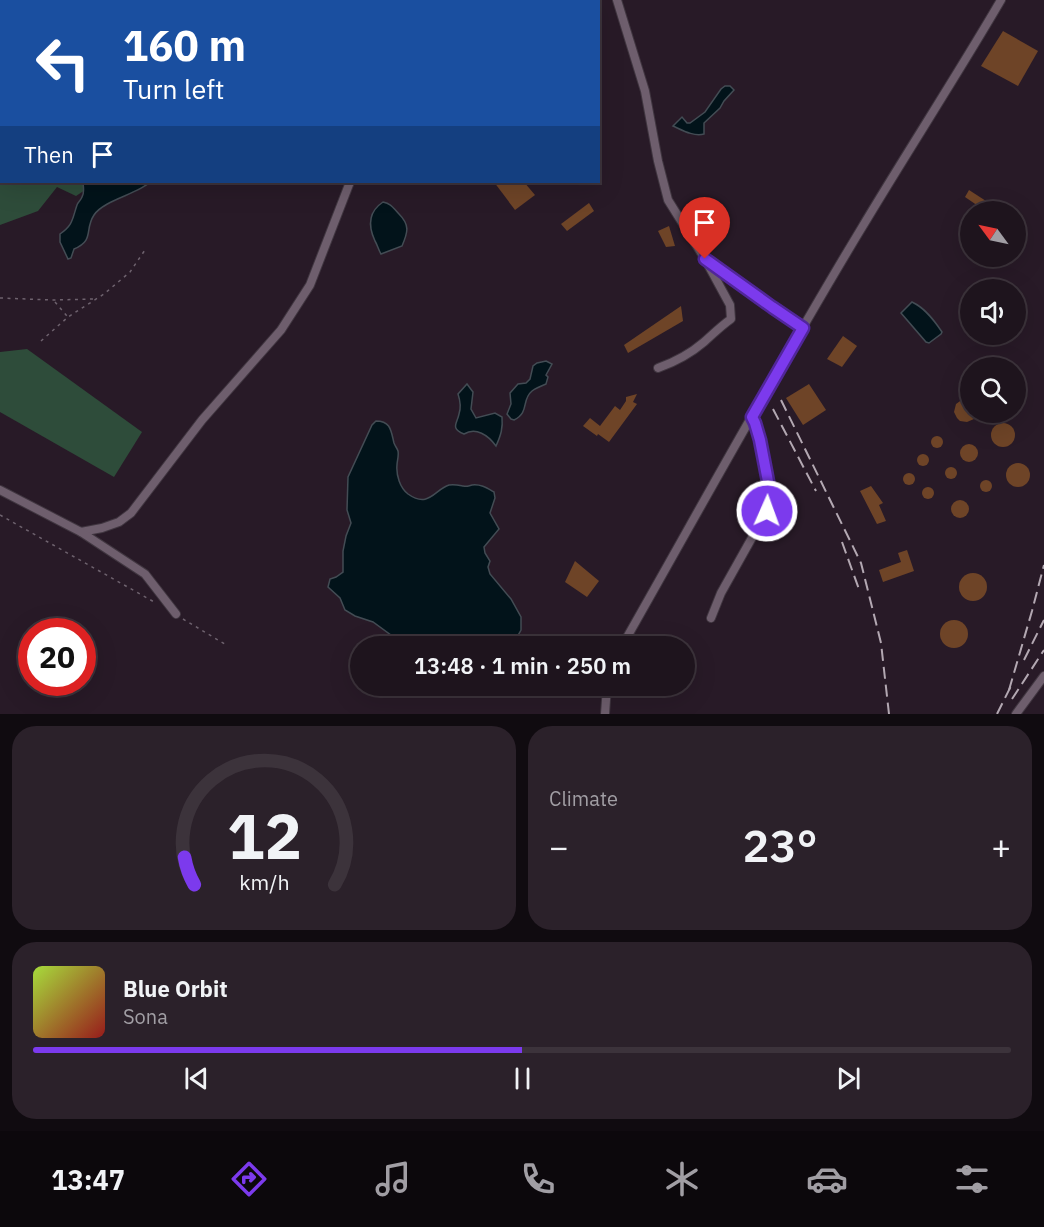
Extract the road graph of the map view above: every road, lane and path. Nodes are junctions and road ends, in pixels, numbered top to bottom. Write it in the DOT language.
graph roads {
  1 [pos="617,0"];
  2 [pos="1001,0"];
  3 [pos="350,183"];
  4 [pos="145,250"];
  5 [pos="705,259"];
  6 [pos="0,298"];
  7 [pos="97,299"];
  8 [pos="53,300"];
  9 [pos="68,317"];
  10 [pos="803,328"];
  11 [pos="41,341"];
  12 [pos="657,368"];
  13 [pos="752,417"];
  14 [pos="0,490"];
  15 [pos="0,515"];
  16 [pos="81,532"];
  17 [pos="155,602"];
  18 [pos="176,614"];
  19 [pos="711,618"];
  20 [pos="628,636"];
  21 [pos="228,646"];
  22 [pos="1044,676"];
  23 [pos="606,696"];
  24 [pos="605,714"];
  25 [pos="1016,714"];
  1 -- 5 [label="street"];
  2 -- 10 [label="street"];
  3 -- 16 [label="street"];
  4 -- 7 [label="path"];
  5 -- 10 [label="street"];
  5 -- 12 [label="street"];
  6 -- 8 [label="path"];
  7 -- 8 [label="path"];
  7 -- 9 [label="path"];
  8 -- 9 [label="path"];
  9 -- 11 [label="path"];
  10 -- 13 [label="street"];
  13 -- 19 [label="street"];
  13 -- 20 [label="street"];
  14 -- 16 [label="street"];
  15 -- 17 [label="path"];
  16 -- 18 [label="street"];
  18 -- 21 [label="path"];
  22 -- 25 [label="street"];
  23 -- 24 [label="street"];
}
